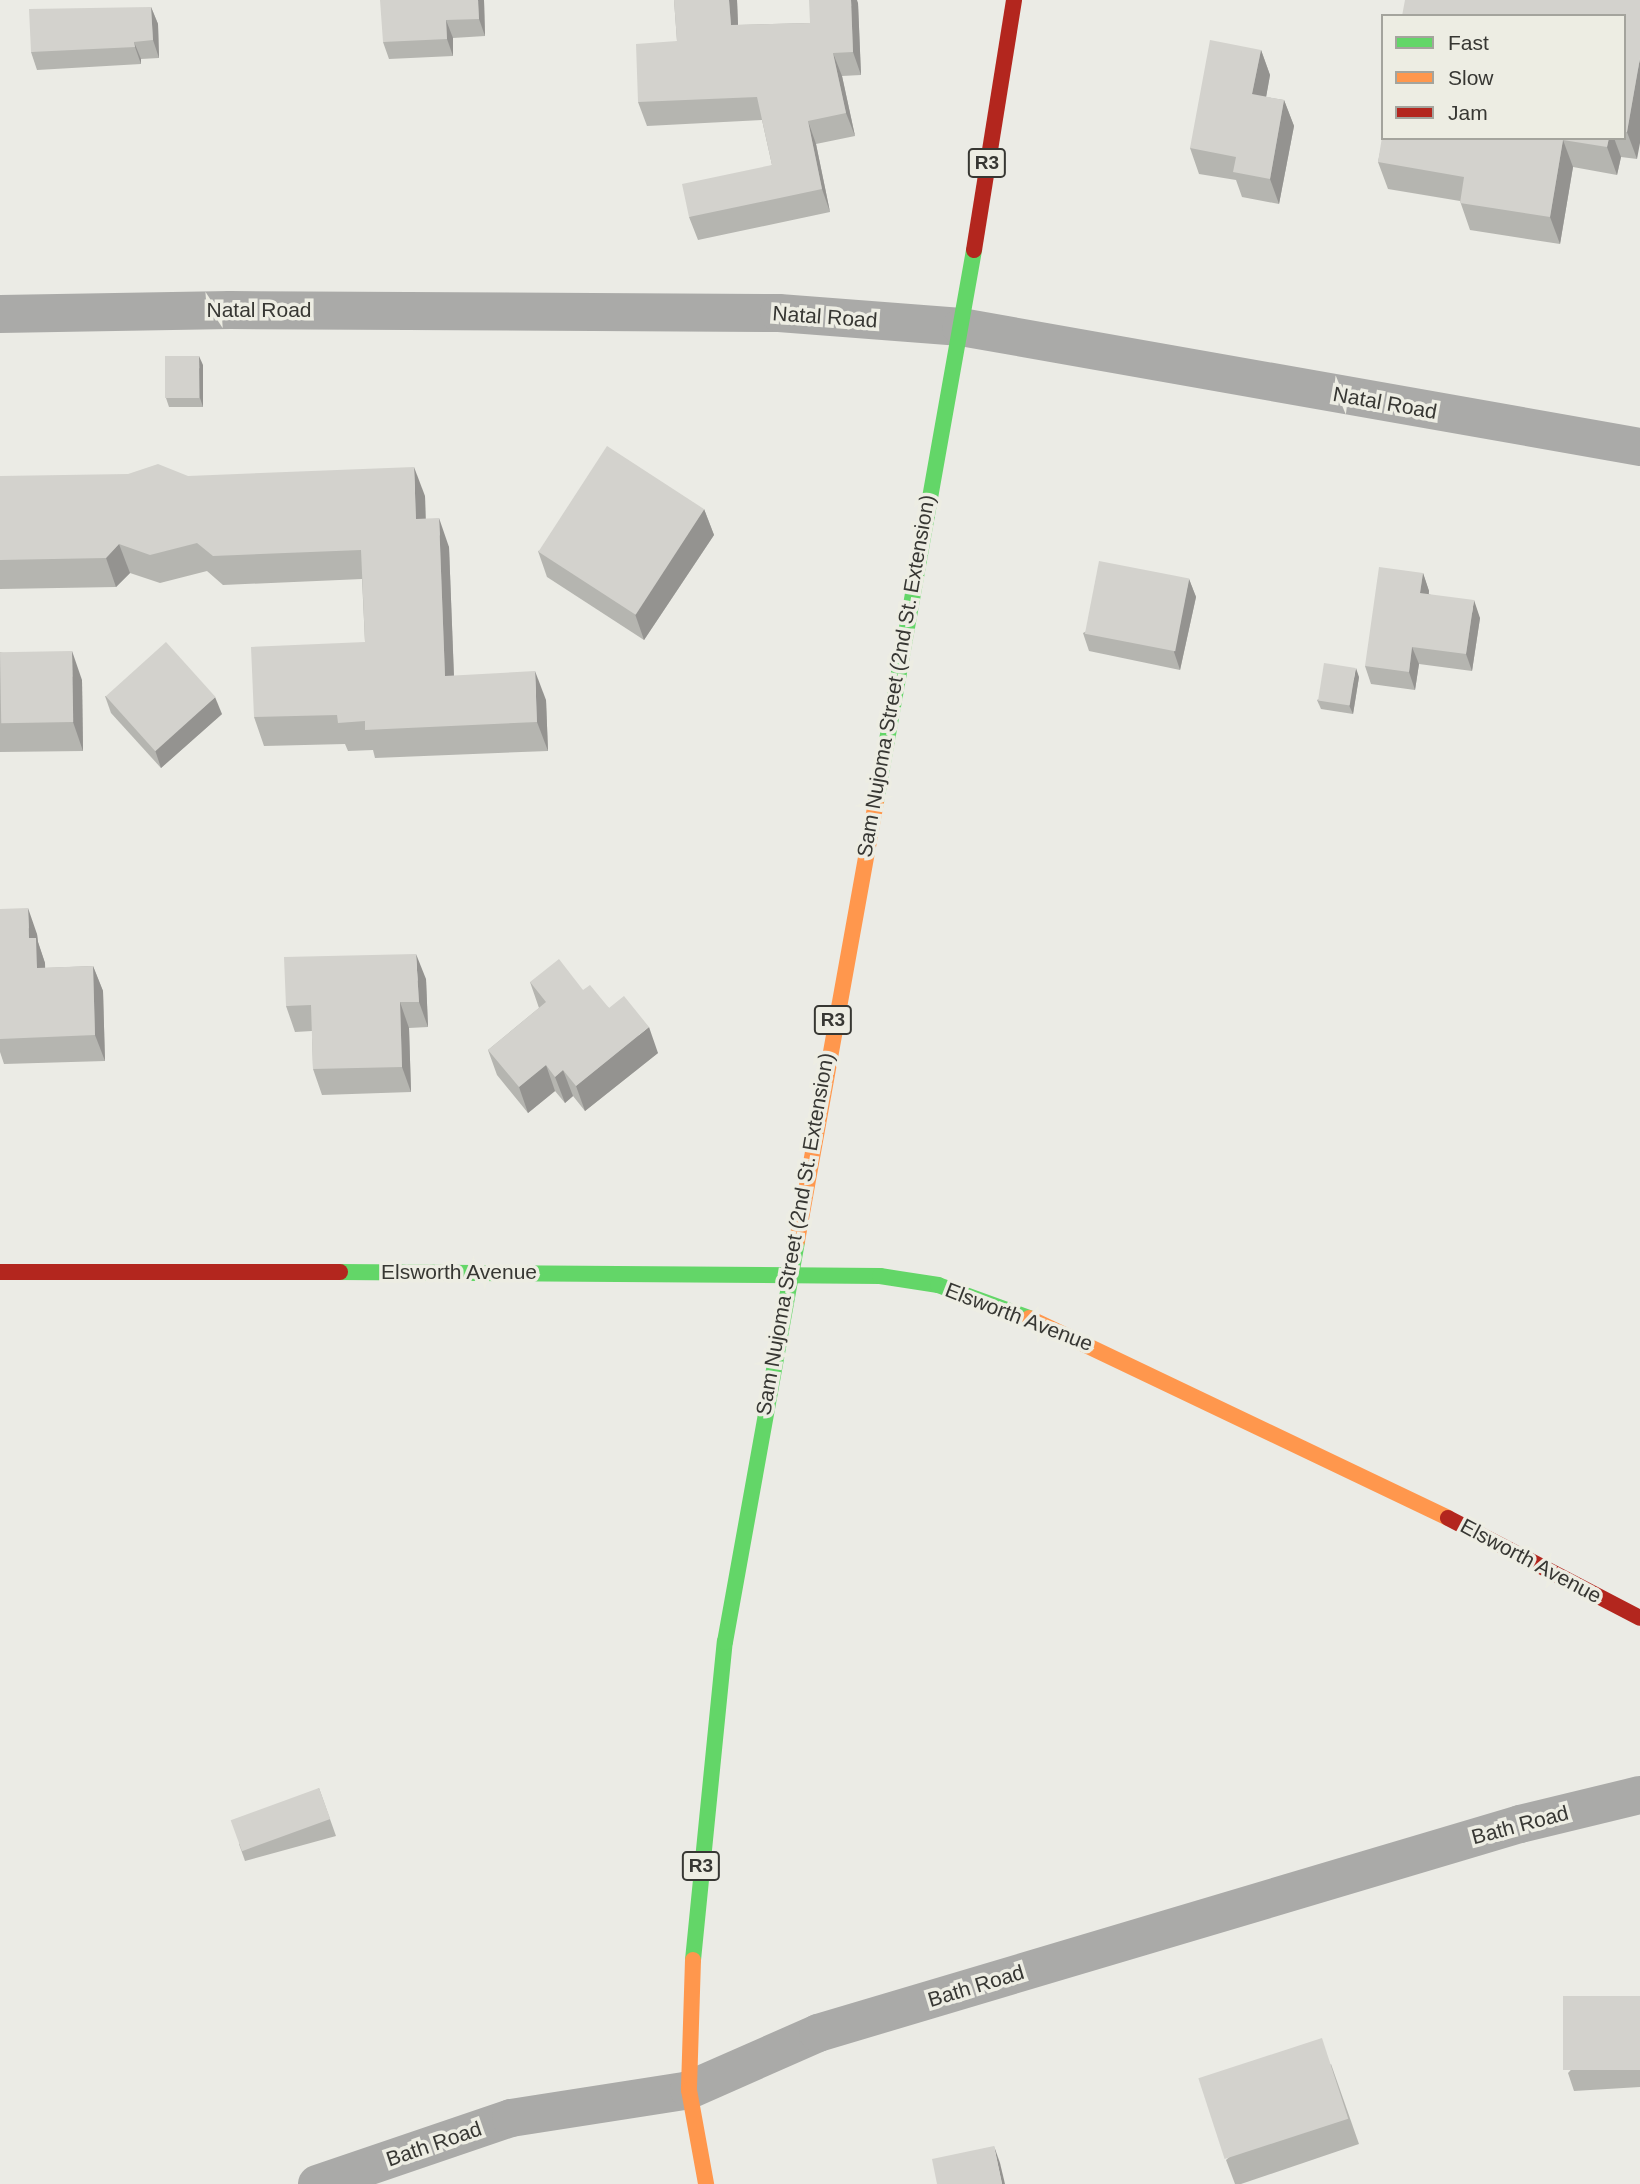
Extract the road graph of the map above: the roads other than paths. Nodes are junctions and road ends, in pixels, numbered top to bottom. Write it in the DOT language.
graph roads {
  1 [pos="1014,0"];
  2 [pos="0,314"];
  3 [pos="961,327"];
  4 [pos="1640,447"];
  5 [pos="0,1272"];
  6 [pos="788,1273"];
  7 [pos="1640,1618"];
  8 [pos="1640,1795"];
  9 [pos="690,2090"];
  10 [pos="317,2184"];
  11 [pos="706,2184"];
  1 -- 3 [label="main road, Sam Nujoma Street (2nd St. Extension) / R3"];
  2 -- 3 [label="street, Natal Road"];
  3 -- 4 [label="street, Natal Road"];
  3 -- 6 [label="main road, Sam Nujoma Street (2nd St. Extension) / R3"];
  5 -- 6 [label="main road, Elsworth Avenue"];
  6 -- 7 [label="main road, Elsworth Avenue"];
  6 -- 9 [label="main road, Sam Nujoma Street (2nd St. Extension) / R3"];
  8 -- 9 [label="street, Bath Road"];
  9 -- 10 [label="street, Bath Road"];
  9 -- 11 [label="main road, Sam Nujoma Street (2nd St. Extension) / R3"];
}
